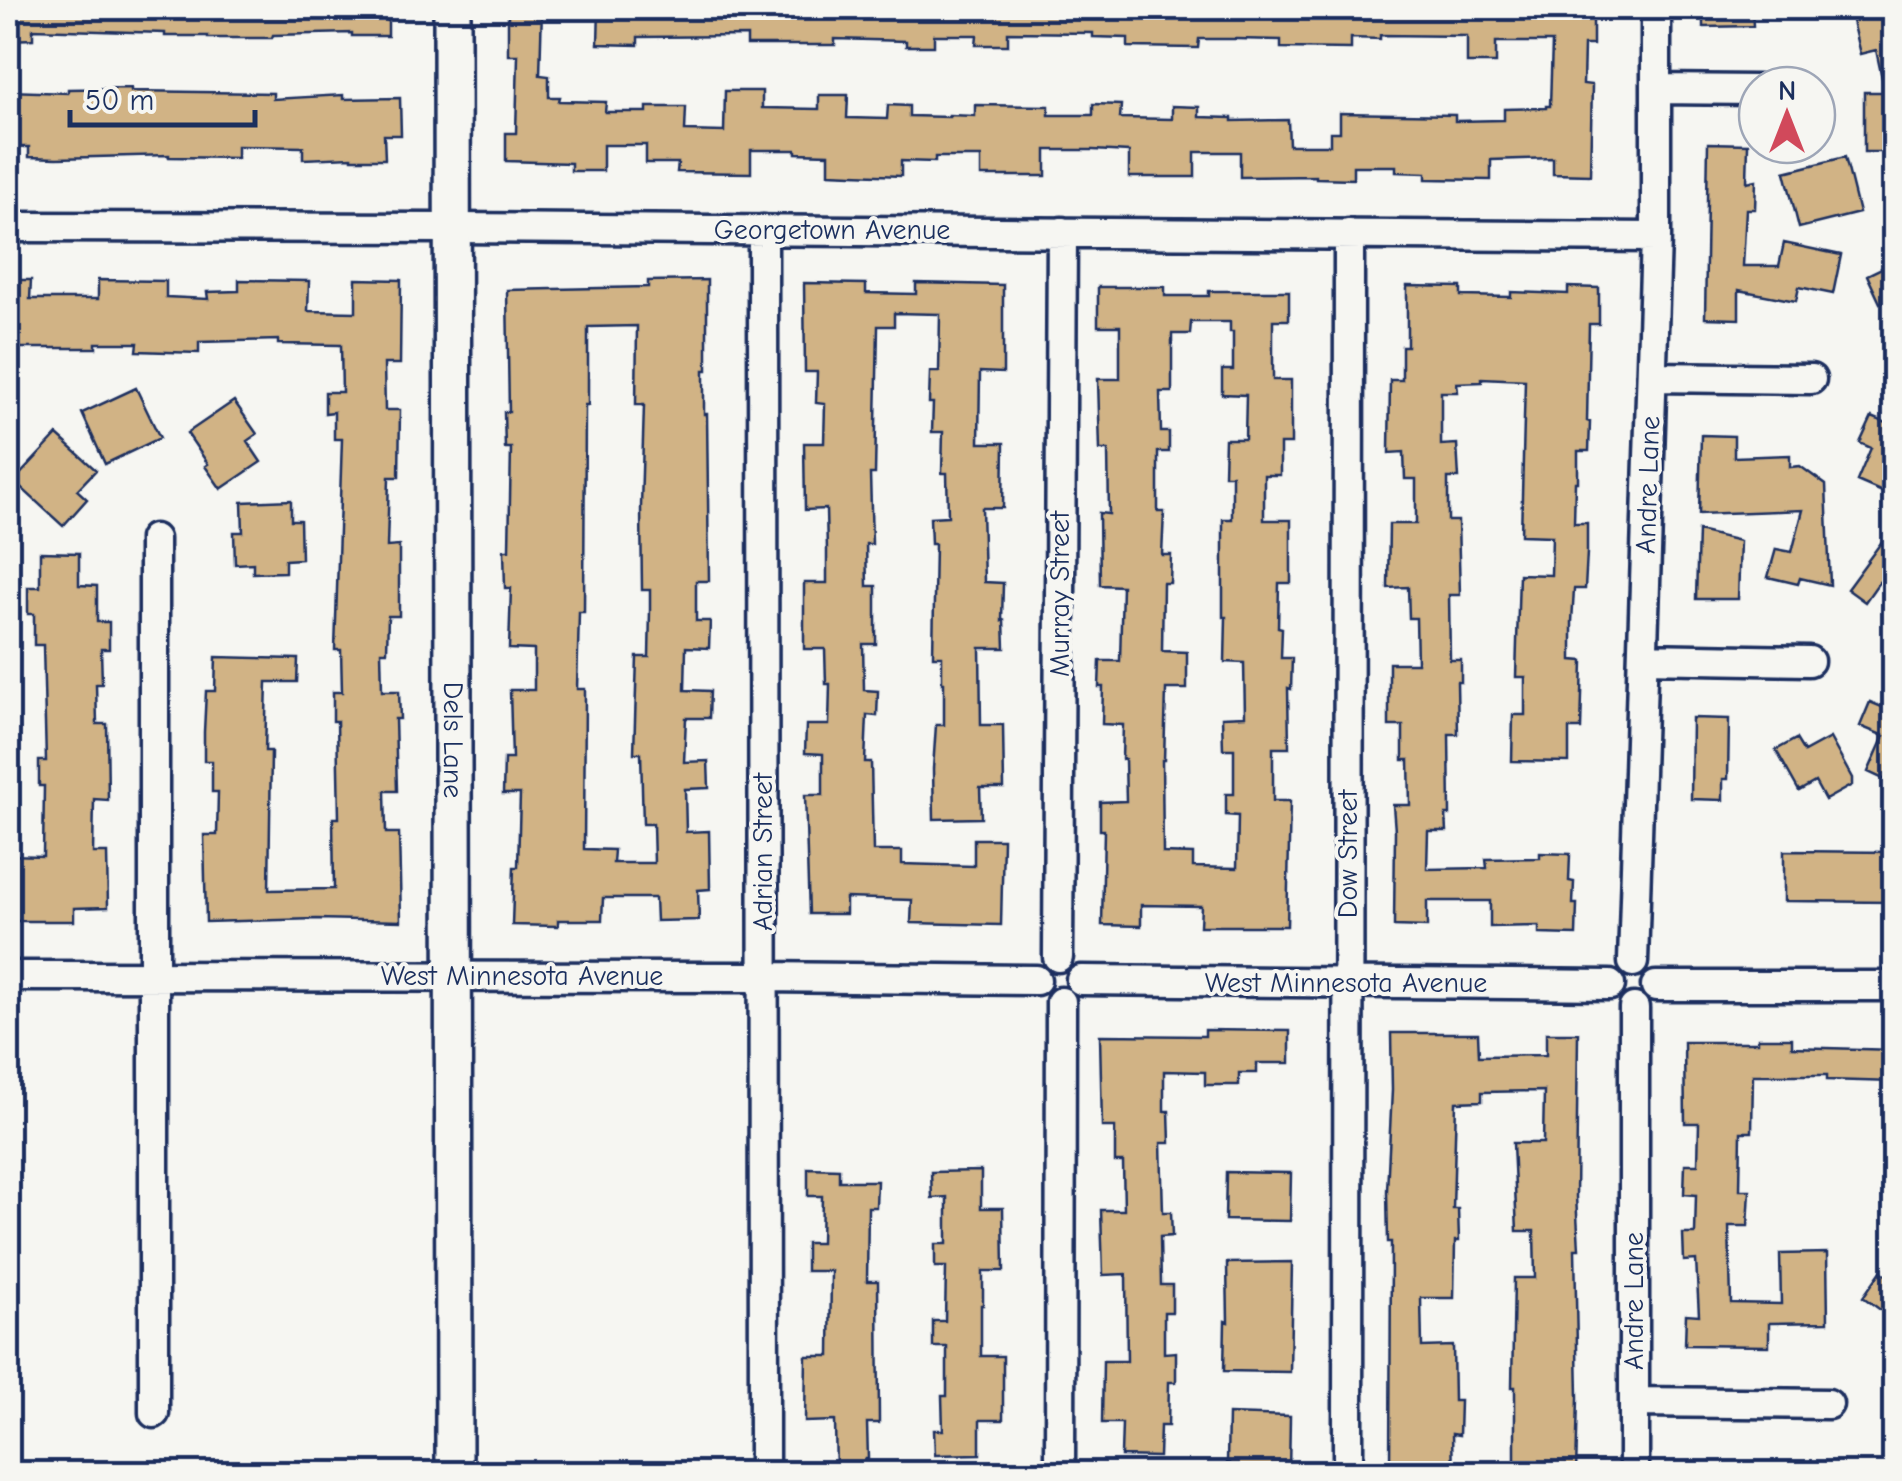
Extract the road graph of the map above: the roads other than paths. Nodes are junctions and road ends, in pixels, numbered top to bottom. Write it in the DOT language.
graph roads {
  1 [pos="452,8"];
  2 [pos="1656,8"];
  3 [pos="1656,89"];
  4 [pos="1737,90"];
  5 [pos="8,226"];
  6 [pos="453,228"];
  7 [pos="763,230"];
  8 [pos="1062,232"];
  9 [pos="1348,234"];
  10 [pos="1656,236"];
  11 [pos="1652,376"];
  12 [pos="1811,380"];
  13 [pos="154,539"];
  14 [pos="1643,658"];
  15 [pos="1809,661"];
  16 [pos="1058,957"];
  17 [pos="1633,962"];
  18 [pos="8,976"];
  19 [pos="154,976"];
  20 [pos="454,976"];
  21 [pos="763,977"];
  22 [pos="1036,980"];
  23 [pos="1081,980"];
  24 [pos="1348,982"];
  25 [pos="1610,984"];
  26 [pos="1656,986"];
  27 [pos="1894,986"];
  28 [pos="1061,1002"];
  29 [pos="1634,1008"];
  30 [pos="1634,1402"];
  31 [pos="1828,1404"];
  32 [pos="154,1413"];
  33 [pos="454,1474"];
  34 [pos="764,1474"];
  35 [pos="1060,1474"];
  36 [pos="1348,1474"];
  37 [pos="1634,1474"];
  1 -- 6 [label="street, Dels Lane"];
  2 -- 3 [label="street, Andre Lane"];
  3 -- 4 [label="street"];
  3 -- 10 [label="street, Andre Lane"];
  5 -- 6 [label="street, Georgetown Avenue"];
  6 -- 7 [label="street, Georgetown Avenue"];
  6 -- 20 [label="street, Dels Lane"];
  7 -- 8 [label="street, Georgetown Avenue"];
  7 -- 21 [label="street, Adrian Street"];
  8 -- 9 [label="street, Georgetown Avenue"];
  8 -- 16 [label="street, Murray Street"];
  9 -- 10 [label="street, Georgetown Avenue"];
  9 -- 24 [label="street, Dow Street"];
  10 -- 11 [label="street, Andre Lane"];
  11 -- 12 [label="street"];
  11 -- 14 [label="street, Andre Lane"];
  13 -- 19 [label="street"];
  14 -- 15 [label="street"];
  14 -- 17 [label="street, Andre Lane"];
  16 -- 22 [label="street"];
  16 -- 23 [label="street"];
  17 -- 25 [label="street"];
  17 -- 26 [label="street"];
  18 -- 19 [label="street, West Minnesota Avenue"];
  19 -- 20 [label="street, West Minnesota Avenue"];
  19 -- 32 [label="street"];
  20 -- 21 [label="street, West Minnesota Avenue"];
  20 -- 33 [label="street, Dels Lane"];
  21 -- 22 [label="street, West Minnesota Avenue"];
  21 -- 34 [label="street, Adrian Street"];
  22 -- 28 [label="street"];
  23 -- 24 [label="street, West Minnesota Avenue"];
  23 -- 28 [label="street"];
  24 -- 25 [label="street, West Minnesota Avenue"];
  24 -- 36 [label="street, Dow Street"];
  25 -- 29 [label="street"];
  26 -- 27 [label="street"];
  26 -- 29 [label="street"];
  28 -- 35 [label="street"];
  29 -- 30 [label="street, Andre Lane"];
  30 -- 31 [label="street"];
  30 -- 37 [label="street, Andre Lane"];
}
